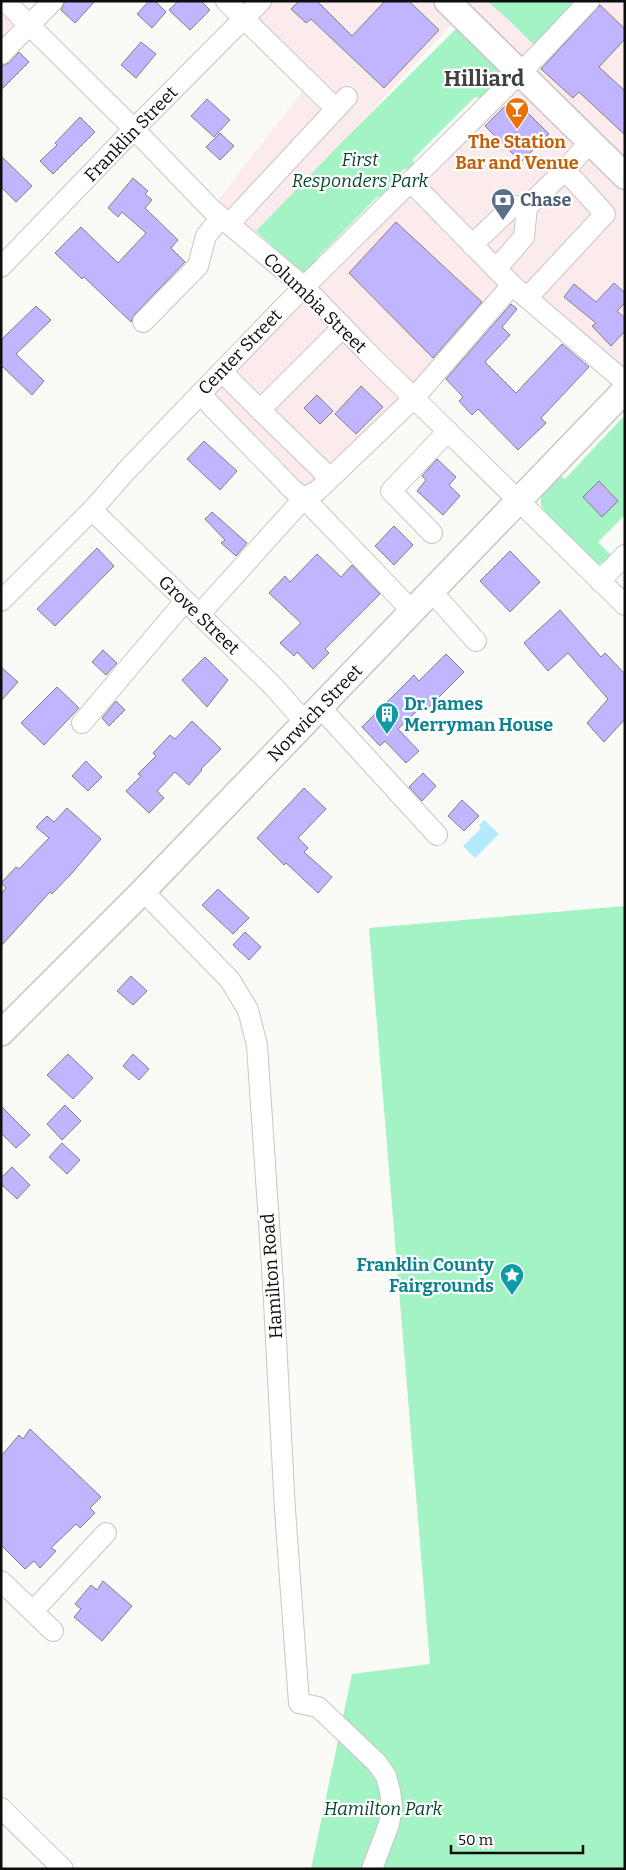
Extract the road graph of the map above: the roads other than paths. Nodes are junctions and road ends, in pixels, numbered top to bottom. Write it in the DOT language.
graph roads {
  1 [pos="5,1"];
  2 [pos="53,1"];
  3 [pos="226,1"];
  4 [pos="261,1"];
  5 [pos="447,1"];
  6 [pos="589,1"];
  7 [pos="244,20"];
  8 [pos="30,26"];
  9 [pos="1,54"];
  10 [pos="520,73"];
  11 [pos="134,129"];
  12 [pos="590,142"];
  13 [pos="565,170"];
  14 [pos="625,175"];
  15 [pos="410,181"];
  16 [pos="527,208"];
  17 [pos="225,221"];
  18 [pos="472,245"];
  19 [pos="1,267"];
  20 [pos="496,269"];
  21 [pos="512,285"];
  22 [pos="304,287"];
  23 [pos="527,298"];
  24 [pos="143,322"];
  25 [pos="343,327"];
  26 [pos="222,372"];
  27 [pos="625,382"];
  28 [pos="625,390"];
  29 [pos="200,394"];
  30 [pos="414,398"];
  31 [pos="260,410"];
  32 [pos="448,431"];
  33 [pos="330,478"];
  34 [pos="304,498"];
  35 [pos="519,501"];
  36 [pos="92,510"];
  37 [pos="432,533"];
  38 [pos="625,555"];
  39 [pos="600,581"];
  40 [pos="432,592"];
  41 [pos="1,601"];
  42 [pos="184,601"];
  43 [pos="625,605"];
  44 [pos="413,612"];
  45 [pos="199,615"];
  46 [pos="476,641"];
  47 [pos="312,714"];
  48 [pos="82,722"];
  49 [pos="437,835"];
  50 [pos="143,891"];
  51 [pos="1,1033"];
  52 [pos="106,1533"];
  53 [pos="1,1580"];
  54 [pos="32,1611"];
  55 [pos="53,1631"];
  56 [pos="1,1808"];
  57 [pos="63,1869"];
  58 [pos="372,1869"];
  1 -- 8 [label="street, Columbia Street"];
  2 -- 8 [label="street"];
  3 -- 7 [label="street"];
  4 -- 7 [label="street, Franklin Street"];
  5 -- 10 [label="main road"];
  6 -- 10 [label="street, Center Street"];
  7 -- 11 [label="street, Franklin Street"];
  7 -- 17 [label="street"];
  8 -- 9 [label="street"];
  8 -- 11 [label="street, Columbia Street"];
  10 -- 12 [label="main road"];
  10 -- 15 [label="street, Center Street"];
  11 -- 17 [label="street, Columbia Street"];
  11 -- 19 [label="street, Franklin Street"];
  12 -- 13 [label="street"];
  12 -- 14 [label="main road"];
  13 -- 16 [label="street"];
  13 -- 23 [label="street"];
  15 -- 18 [label="street"];
  15 -- 22 [label="street, Center Street"];
  16 -- 18 [label="street"];
  16 -- 20 [label="street"];
  17 -- 22 [label="street, Columbia Street"];
  17 -- 24 [label="street"];
  18 -- 20 [label="street"];
  20 -- 21 [label="street"];
  21 -- 23 [label="street"];
  21 -- 30 [label="street"];
  22 -- 25 [label="street, Columbia Street"];
  22 -- 26 [label="street, Center Street"];
  23 -- 27 [label="street"];
  25 -- 30 [label="street, Columbia Street"];
  25 -- 31 [label="street"];
  26 -- 29 [label="street, Center Street"];
  26 -- 31 [label="street"];
  28 -- 35 [label="main road, Norwich Street"];
  29 -- 34 [label="street"];
  29 -- 36 [label="street, Center Street"];
  30 -- 32 [label="street, Columbia Street"];
  30 -- 33 [label="street"];
  31 -- 33 [label="street"];
  32 -- 35 [label="street, Columbia Street"];
  32 -- 37 [label="street"];
  33 -- 34 [label="street"];
  34 -- 44 [label="street"];
  34 -- 45 [label="street"];
  35 -- 39 [label="street, Columbia Street"];
  35 -- 40 [label="main road, Norwich Street"];
  36 -- 41 [label="street, Center Street"];
  36 -- 42 [label="street, Grove Street"];
  38 -- 39 [label="street"];
  39 -- 43 [label="street, Columbia Street"];
  40 -- 44 [label="main road, Norwich Street"];
  40 -- 46 [label="street"];
  42 -- 45 [label="street, Grove Street"];
  42 -- 48 [label="street"];
  44 -- 47 [label="main road, Norwich Street"];
  45 -- 47 [label="street, Grove Street"];
  47 -- 49 [label="street, Grove Street"];
  47 -- 50 [label="main road, Norwich Street"];
  50 -- 51 [label="main road, Norwich Street"];
  50 -- 58 [label="street, Hamilton Road"];
  52 -- 54 [label="street"];
  53 -- 54 [label="street"];
  54 -- 55 [label="street"];
  56 -- 57 [label="street"];
}
